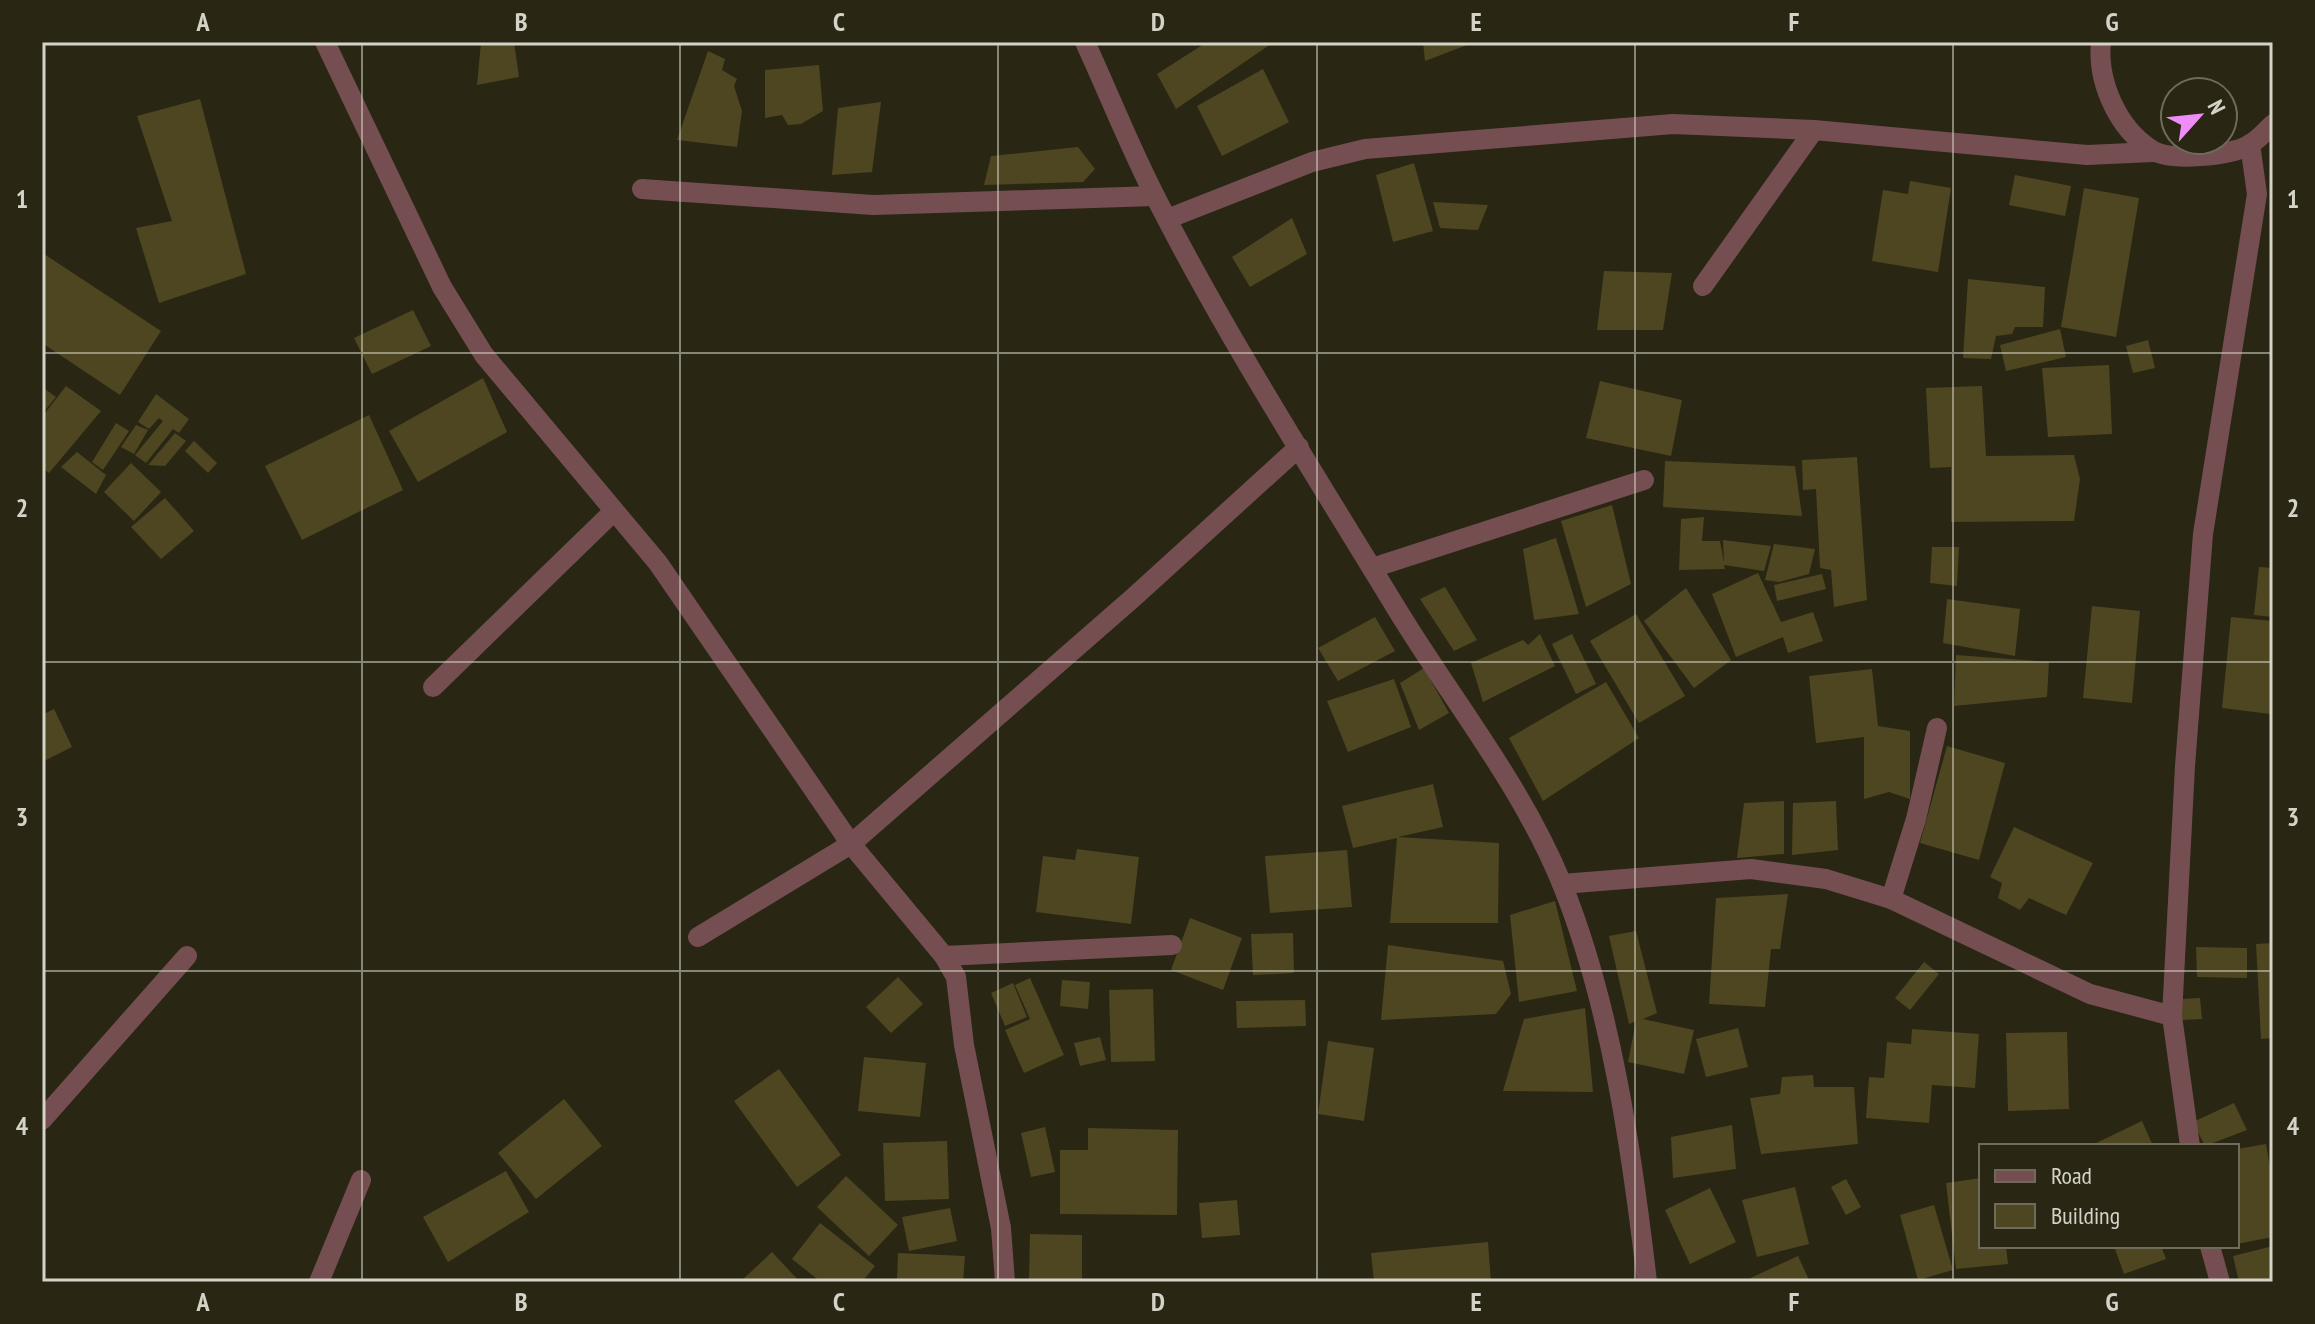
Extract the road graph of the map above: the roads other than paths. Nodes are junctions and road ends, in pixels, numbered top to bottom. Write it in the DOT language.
graph roads {
  1 [pos="325,42"];
  2 [pos="1085,42"];
  3 [pos="2101,42"];
  4 [pos="2273,125"];
  5 [pos="1814,130"];
  6 [pos="2250,144"];
  7 [pos="2153,152"];
  8 [pos="642,189"];
  9 [pos="1155,196"];
  10 [pos="1167,219"];
  11 [pos="1703,286"];
  12 [pos="1299,447"];
  13 [pos="1644,480"];
  14 [pos="614,511"];
  15 [pos="1372,568"];
  16 [pos="433,687"];
  17 [pos="1937,728"];
  18 [pos="851,844"];
  19 [pos="1562,884"];
  20 [pos="1891,899"];
  21 [pos="698,937"];
  22 [pos="1172,945"];
  23 [pos="187,956"];
  24 [pos="944,956"];
  25 [pos="2172,1016"];
  26 [pos="42,1120"];
  27 [pos="2190,1144"];
  28 [pos="361,1180"];
  29 [pos="2211,1248"];
  30 [pos="319,1282"];
  31 [pos="1005,1282"];
  32 [pos="1647,1282"];
  33 [pos="2220,1282"];
  1 -- 14 [label="street"];
  2 -- 9 [label="street"];
  3 -- 7 [label="street"];
  4 -- 6 [label="street"];
  5 -- 7 [label="street"];
  5 -- 10 [label="street"];
  5 -- 11 [label="street"];
  6 -- 7 [label="street"];
  6 -- 25 [label="street"];
  8 -- 9 [label="street"];
  9 -- 10 [label="street"];
  10 -- 12 [label="street"];
  12 -- 15 [label="street"];
  12 -- 18 [label="street"];
  13 -- 15 [label="street"];
  14 -- 16 [label="street"];
  14 -- 18 [label="street"];
  15 -- 19 [label="street"];
  17 -- 20 [label="street"];
  18 -- 21 [label="street"];
  18 -- 24 [label="street"];
  19 -- 20 [label="street"];
  19 -- 32 [label="street"];
  20 -- 25 [label="street"];
  22 -- 24 [label="street"];
  23 -- 26 [label="street"];
  24 -- 31 [label="street"];
  25 -- 27 [label="street"];
  28 -- 30 [label="street"];
  29 -- 33 [label="street"];
}
